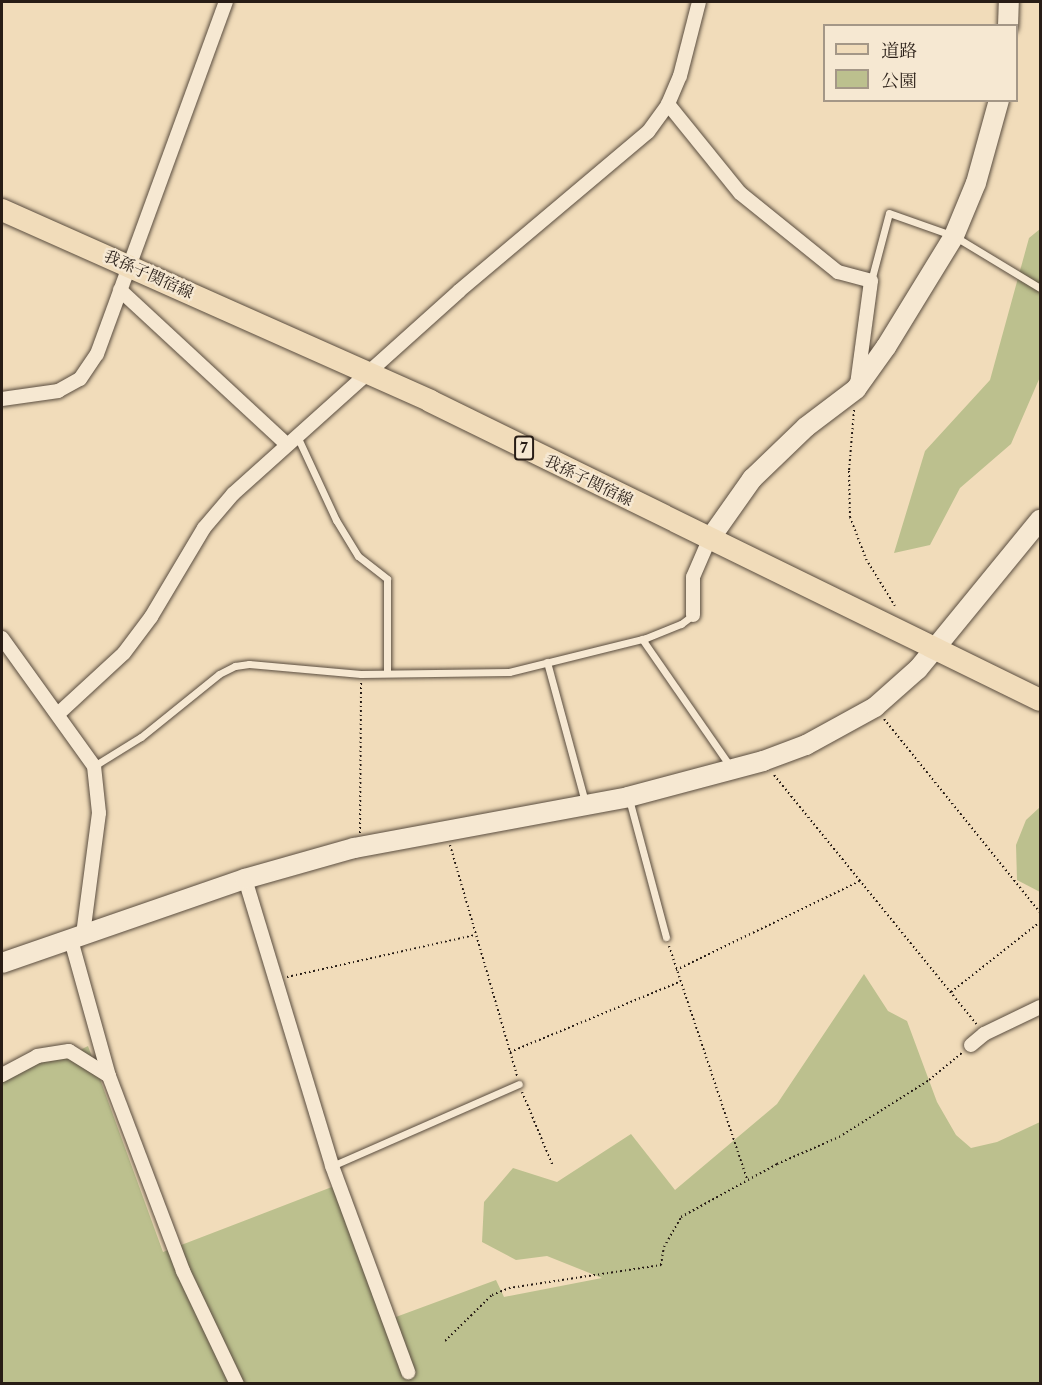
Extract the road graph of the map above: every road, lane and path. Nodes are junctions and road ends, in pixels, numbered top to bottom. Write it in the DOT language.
graph roads {
  1 [pos="226,2"];
  2 [pos="699,2"];
  3 [pos="1009,2"];
  4 [pos="1008,24"];
  5 [pos="998,102"];
  6 [pos="668,104"];
  7 [pos="2,210"];
  8 [pos="954,236"];
  9 [pos="130,265"];
  10 [pos="871,281"];
  11 [pos="1041,288"];
  12 [pos="120,290"];
  13 [pos="367,372"];
  14 [pos="856,389"];
  15 [pos="2,399"];
  16 [pos="290,439"];
  17 [pos="1041,520"];
  18 [pos="709,540"];
  19 [pos="895,606"];
  20 [pos="693,615"];
  21 [pos="2,638"];
  22 [pos="642,639"];
  23 [pos="936,651"];
  24 [pos="9,655"];
  25 [pos="547,662"];
  26 [pos="387,673"];
  27 [pos="361,674"];
  28 [pos="1041,700"];
  29 [pos="875,707"];
  30 [pos="59,713"];
  31 [pos="763,761"];
  32 [pos="94,766"];
  33 [pos="732,769"];
  34 [pos="628,796"];
  35 [pos="585,804"];
  36 [pos="446,831"];
  37 [pos="360,847"];
  38 [pos="245,879"];
  39 [pos="860,881"];
  40 [pos="1041,912"];
  41 [pos="1041,922"];
  42 [pos="476,935"];
  43 [pos="666,937"];
  44 [pos="77,938"];
  45 [pos="2,963"];
  46 [pos="676,970"];
  47 [pos="276,980"];
  48 [pos="680,982"];
  49 [pos="951,993"];
  50 [pos="1041,1007"];
  51 [pos="984,1034"];
  52 [pos="971,1045"];
  53 [pos="510,1052"];
  54 [pos="2,1076"];
  55 [pos="109,1077"];
  56 [pos="519,1084"];
  57 [pos="332,1166"];
  58 [pos="553,1166"];
  59 [pos="747,1179"];
  60 [pos="445,1341"];
  61 [pos="408,1372"];
  62 [pos="237,1383"];
  1 -- 9 [label="street"];
  2 -- 6 [label="street"];
  3 -- 4 [label="street"];
  5 -- 8 [label="street"];
  6 -- 10 [label="street"];
  6 -- 13 [label="street"];
  7 -- 9 [label="main road, 我孫子関宿線 / 7"];
  8 -- 10 [label="lane"];
  8 -- 11 [label="lane"];
  8 -- 14 [label="street"];
  9 -- 12 [label="street"];
  9 -- 13 [label="main road, 我孫子関宿線 / 7"];
  10 -- 14 [label="street"];
  12 -- 15 [label="street"];
  12 -- 16 [label="street"];
  13 -- 16 [label="street"];
  13 -- 18 [label="main road, 我孫子関宿線 / 7"];
  14 -- 18 [label="street"];
  14 -- 19 [label="path"];
  16 -- 26 [label="lane"];
  16 -- 30 [label="street"];
  17 -- 23 [label="street"];
  18 -- 20 [label="street"];
  18 -- 23 [label="main road, 我孫子関宿線 / 7"];
  20 -- 22 [label="lane"];
  21 -- 24 [label="street"];
  22 -- 25 [label="lane"];
  22 -- 33 [label="lane"];
  23 -- 28 [label="main road, 我孫子関宿線 / 7"];
  23 -- 29 [label="street"];
  24 -- 30 [label="street"];
  25 -- 26 [label="lane"];
  25 -- 35 [label="lane"];
  26 -- 27 [label="lane"];
  27 -- 32 [label="lane"];
  27 -- 37 [label="path"];
  29 -- 31 [label="street"];
  29 -- 40 [label="path"];
  30 -- 32 [label="street"];
  31 -- 33 [label="street"];
  31 -- 39 [label="path"];
  32 -- 44 [label="street"];
  33 -- 34 [label="street"];
  34 -- 35 [label="street"];
  34 -- 43 [label="lane"];
  35 -- 36 [label="street"];
  36 -- 37 [label="street"];
  36 -- 42 [label="path"];
  37 -- 38 [label="street"];
  38 -- 44 [label="street"];
  38 -- 47 [label="street"];
  39 -- 46 [label="path"];
  39 -- 49 [label="path"];
  41 -- 49 [label="path"];
  42 -- 47 [label="path"];
  42 -- 53 [label="path"];
  43 -- 46 [label="path"];
  44 -- 45 [label="street"];
  44 -- 55 [label="street"];
  46 -- 48 [label="path"];
  47 -- 57 [label="street"];
  48 -- 53 [label="path"];
  48 -- 59 [label="path"];
  49 -- 51 [label="path"];
  50 -- 51 [label="street"];
  51 -- 52 [label="street"];
  52 -- 59 [label="path"];
  53 -- 56 [label="path"];
  54 -- 55 [label="street"];
  55 -- 62 [label="street"];
  56 -- 57 [label="lane"];
  56 -- 58 [label="path"];
  57 -- 61 [label="street"];
  59 -- 60 [label="path"];
}
